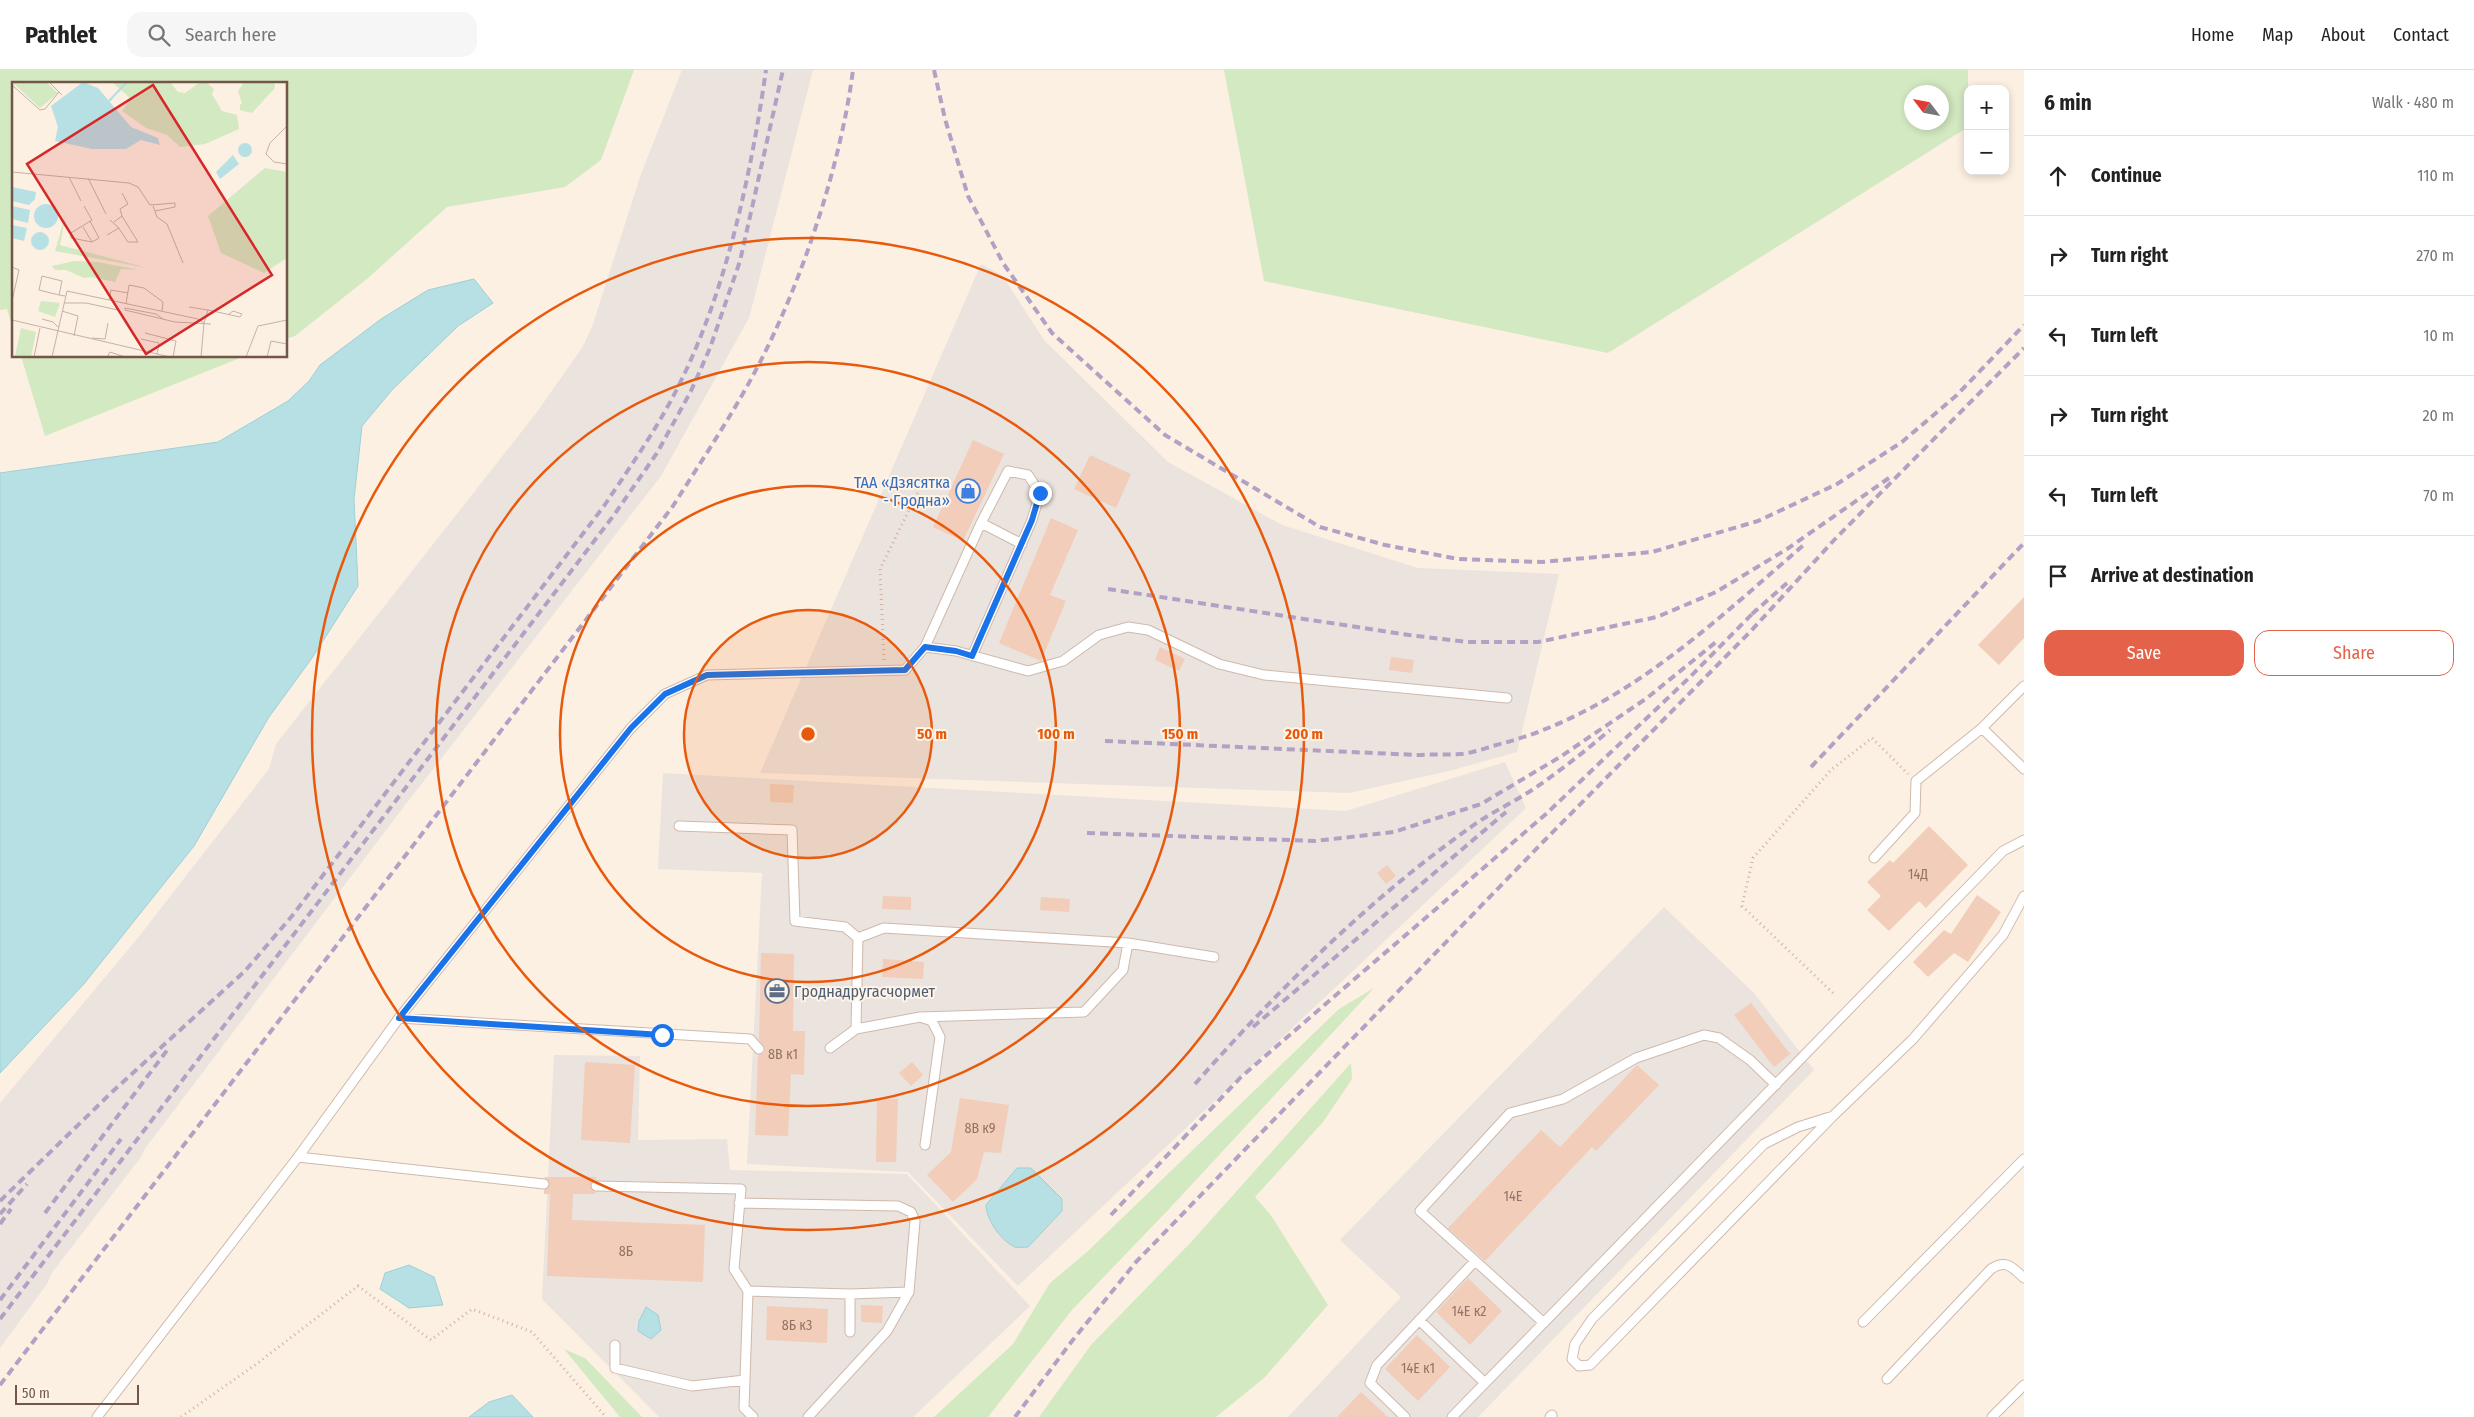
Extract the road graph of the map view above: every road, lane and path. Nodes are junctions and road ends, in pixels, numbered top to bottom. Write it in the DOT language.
graph roads {
  1 [pos="919,490"];
  2 [pos="981,523"];
  3 [pos="1022,544"];
  4 [pos="925,647"];
  5 [pos="972,656"];
  6 [pos="885,670"];
  7 [pos="2024,686"];
  8 [pos="1507,698"];
  9 [pos="1982,728"];
  10 [pos="2024,769"];
  11 [pos="1916,781"];
  12 [pos="679,826"];
  13 [pos="2024,840"];
  14 [pos="1874,858"];
  15 [pos="2024,896"];
  16 [pos="858,938"];
  17 [pos="1128,943"];
  18 [pos="1214,957"];
  19 [pos="1833,992"];
  20 [pos="920,1016"];
  21 [pos="399,1018"];
  22 [pos="856,1028"];
  23 [pos="830,1048"];
  24 [pos="760,1049"];
  25 [pos="1776,1085"];
  26 [pos="1833,1116"];
  27 [pos="925,1145"];
  28 [pos="298,1158"];
  29 [pos="2024,1159"];
  30 [pos="544,1184"];
  31 [pos="596,1186"];
  32 [pos="739,1203"];
  33 [pos="1475,1260"];
  34 [pos="2024,1278"];
  35 [pos="748,1291"];
  36 [pos="909,1292"];
  37 [pos="850,1294"];
  38 [pos="1419,1320"];
  39 [pos="1863,1322"];
  40 [pos="1544,1323"];
  41 [pos="850,1332"];
  42 [pos="615,1345"];
  43 [pos="1887,1379"];
  44 [pos="745,1380"];
  45 [pos="1485,1384"];
  46 [pos="2024,1385"];
  47 [pos="98,1417"];
  48 [pos="181,1417"];
  49 [pos="606,1417"];
  50 [pos="753,1417"];
  51 [pos="808,1417"];
  52 [pos="1406,1417"];
  53 [pos="1452,1417"];
  54 [pos="1992,1417"];
  1 -- 6 [label="path"];
  2 -- 3 [label="lane"];
  2 -- 3 [label="lane"];
  2 -- 4 [label="lane"];
  3 -- 5 [label="lane"];
  4 -- 5 [label="lane"];
  4 -- 6 [label="lane"];
  5 -- 8 [label="lane"];
  6 -- 21 [label="lane"];
  7 -- 9 [label="lane"];
  9 -- 10 [label="lane"];
  9 -- 11 [label="lane"];
  11 -- 14 [label="lane"];
  11 -- 19 [label="path"];
  12 -- 16 [label="lane"];
  13 -- 25 [label="lane"];
  15 -- 26 [label="lane"];
  16 -- 17 [label="lane"];
  16 -- 22 [label="lane"];
  17 -- 18 [label="lane"];
  17 -- 20 [label="lane"];
  20 -- 22 [label="lane"];
  20 -- 27 [label="lane"];
  21 -- 24 [label="lane"];
  21 -- 28 [label="lane"];
  22 -- 23 [label="lane"];
  25 -- 33 [label="lane"];
  25 -- 40 [label="lane"];
  26 -- 26 [label="lane"];
  28 -- 30 [label="lane"];
  28 -- 47 [label="lane"];
  29 -- 39 [label="lane"];
  31 -- 32 [label="lane"];
  32 -- 35 [label="lane"];
  32 -- 36 [label="lane"];
  33 -- 38 [label="lane"];
  33 -- 40 [label="lane"];
  34 -- 43 [label="lane"];
  35 -- 37 [label="lane"];
  35 -- 44 [label="lane"];
  36 -- 37 [label="lane"];
  36 -- 51 [label="lane"];
  37 -- 41 [label="lane"];
  38 -- 45 [label="lane"];
  38 -- 52 [label="lane"];
  40 -- 45 [label="lane"];
  42 -- 44 [label="lane"];
  44 -- 50 [label="lane"];
  45 -- 53 [label="lane"];
  46 -- 54 [label="lane"];
  48 -- 49 [label="path"];
}
